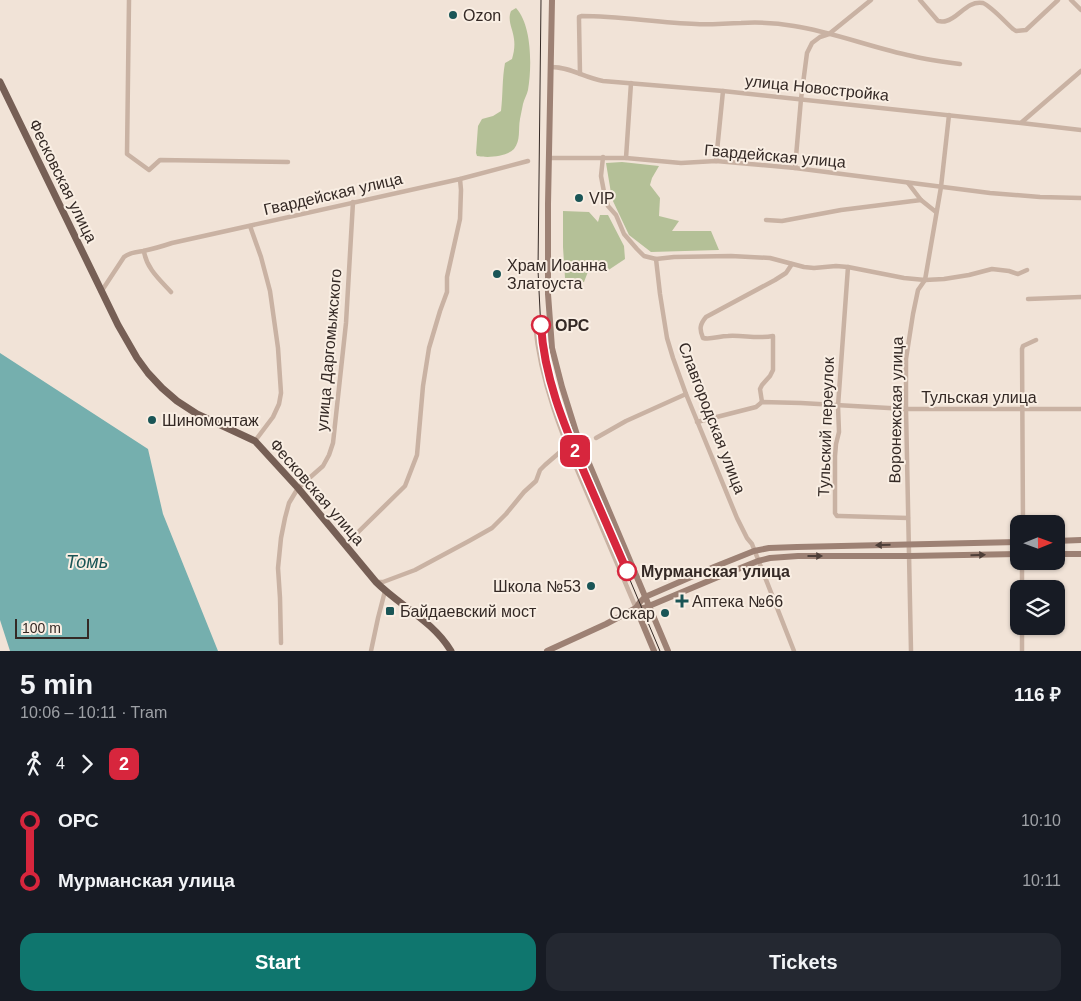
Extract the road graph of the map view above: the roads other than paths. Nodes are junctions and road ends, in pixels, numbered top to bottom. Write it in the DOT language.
graph roads {
  1 [pos="129,0"];
  2 [pos="552,0"];
  3 [pos="871,0"];
  4 [pos="920,0"];
  5 [pos="1058,0"];
  6 [pos="1071,0"];
  7 [pos="1081,10"];
  8 [pos="829,34"];
  9 [pos="960,64"];
  10 [pos="551,67"];
  11 [pos="1081,71"];
  12 [pos="580,74"];
  13 [pos="0,82"];
  14 [pos="631,83"];
  15 [pos="723,91"];
  16 [pos="801,99"];
  17 [pos="949,115"];
  18 [pos="1021,122"];
  19 [pos="1081,130"];
  20 [pos="603,157"];
  21 [pos="549,158"];
  22 [pos="626,158"];
  23 [pos="528,161"];
  24 [pos="716,161"];
  25 [pos="288,162"];
  26 [pos="795,168"];
  27 [pos="460,179"];
  28 [pos="908,183"];
  29 [pos="940,187"];
  30 [pos="1081,198"];
  31 [pos="921,200"];
  32 [pos="353,202"];
  33 [pos="936,212"];
  34 [pos="766,220"];
  35 [pos="250,226"];
  36 [pos="144,251"];
  37 [pos="656,259"];
  38 [pos="792,264"];
  39 [pos="848,267"];
  40 [pos="1027,270"];
  41 [pos="925,280"];
  42 [pos="101,292"];
  43 [pos="171,292"];
  44 [pos="1081,297"];
  45 [pos="1028,299"];
  46 [pos="535,323"];
  47 [pos="1036,340"];
  48 [pos="686,394"];
  49 [pos="762,402"];
  50 [pos="838,406"];
  51 [pos="1022,408"];
  52 [pos="906,409"];
  53 [pos="1081,409"];
  54 [pos="697,422"];
  55 [pos="596,438"];
  56 [pos="255,441"];
  57 [pos="567,446"];
  58 [pos="298,488"];
  59 [pos="1024,515"];
  60 [pos="908,518"];
  61 [pos="1081,540"];
  62 [pos="1065,541"];
  63 [pos="1010,542"];
  64 [pos="345,545"];
  65 [pos="909,545"];
  66 [pos="754,551"];
  67 [pos="1010,554"];
  68 [pos="1065,554"];
  69 [pos="1081,554"];
  70 [pos="909,556"];
  71 [pos="758,561"];
  72 [pos="376,582"];
  73 [pos="385,591"];
  74 [pos="645,597"];
  75 [pos="649,606"];
  76 [pos="636,608"];
  77 [pos="1022,635"];
  78 [pos="281,643"];
  79 [pos="371,651"];
  80 [pos="452,651"];
  81 [pos="547,651"];
  82 [pos="654,651"];
  83 [pos="668,651"];
  84 [pos="794,651"];
  85 [pos="911,651"];
  86 [pos="1022,651"];
  1 -- 25 [label="street"];
  2 -- 10 [label="main road"];
  3 -- 8 [label="street"];
  4 -- 5 [label="street"];
  6 -- 7 [label="street"];
  8 -- 9 [label="street"];
  8 -- 12 [label="street"];
  8 -- 16 [label="street"];
  10 -- 12 [label="street, улица Новостройка"];
  10 -- 21 [label="main road"];
  11 -- 18 [label="street"];
  12 -- 14 [label="street, улица Новостройка"];
  13 -- 42 [label="main road, Фесковская улица"];
  14 -- 15 [label="street, улица Новостройка"];
  14 -- 22 [label="street"];
  15 -- 16 [label="street, улица Новостройка"];
  15 -- 24 [label="street"];
  16 -- 17 [label="street, улица Новостройка"];
  16 -- 26 [label="street"];
  17 -- 18 [label="street, улица Новостройка"];
  17 -- 29 [label="street, Воронежская улица"];
  18 -- 19 [label="street, улица Новостройка"];
  20 -- 21 [label="street, Гвардейская улица"];
  20 -- 22 [label="street, Гвардейская улица"];
  20 -- 37 [label="street"];
  21 -- 74 [label="main road"];
  22 -- 24 [label="street, Гвардейская улица"];
  23 -- 27 [label="street, Гвардейская улица"];
  24 -- 26 [label="street, Гвардейская улица"];
  26 -- 28 [label="street, Гвардейская улица"];
  27 -- 32 [label="street, Гвардейская улица"];
  27 -- 64 [label="street"];
  28 -- 29 [label="street, Гвардейская улица"];
  28 -- 31 [label="street"];
  29 -- 30 [label="street, Гвардейская улица"];
  29 -- 33 [label="street, Воронежская улица"];
  31 -- 33 [label="street"];
  31 -- 34 [label="street"];
  32 -- 35 [label="street, Гвардейская улица"];
  32 -- 58 [label="street, улица Даргомыжского"];
  33 -- 41 [label="street, Воронежская улица"];
  35 -- 36 [label="street, Гвардейская улица"];
  35 -- 56 [label="street"];
  36 -- 42 [label="street"];
  36 -- 43 [label="street"];
  37 -- 38 [label="street"];
  37 -- 48 [label="street, Славгородская улица"];
  38 -- 39 [label="street"];
  38 -- 49 [label="street"];
  39 -- 41 [label="street"];
  39 -- 50 [label="street, Тульский переулок"];
  40 -- 41 [label="street"];
  41 -- 52 [label="street, Воронежская улица"];
  42 -- 56 [label="main road, Фесковская улица"];
  44 -- 45 [label="street"];
  46 -- 57 [label="street"];
  47 -- 51 [label="street"];
  48 -- 54 [label="street, Славгородская улица"];
  48 -- 55 [label="street"];
  49 -- 50 [label="street, Тульская улица"];
  49 -- 54 [label="street, Тульская улица"];
  50 -- 52 [label="street, Тульская улица"];
  50 -- 60 [label="street, Тульский переулок"];
  51 -- 52 [label="street, Тульская улица"];
  51 -- 53 [label="street, Тульская улица"];
  51 -- 59 [label="street"];
  52 -- 60 [label="street, Воронежская улица"];
  54 -- 66 [label="street, Славгородская улица"];
  56 -- 58 [label="main road, Фесковская улица"];
  57 -- 72 [label="street"];
  57 -- 76 [label="street"];
  58 -- 64 [label="main road, Фесковская улица"];
  58 -- 78 [label="street"];
  60 -- 65 [label="street, Воронежская улица"];
  61 -- 62 [label="main road"];
  63 -- 65 [label="main road"];
  64 -- 72 [label="main road, Фесковская улица"];
  65 -- 66 [label="main road, one-way"];
  65 -- 70 [label="street, Воронежская улица"];
  66 -- 71 [label="street, Славгородская улица"];
  66 -- 74 [label="main road"];
  70 -- 67 [label="main road, one-way"];
  68 -- 69 [label="main road"];
  71 -- 70 [label="main road, one-way"];
  70 -- 85 [label="street, Воронежская улица"];
  71 -- 75 [label="main road"];
  71 -- 84 [label="street, Славгородская улица"];
  72 -- 73 [label="main road, Фесковская улица"];
  73 -- 79 [label="street"];
  73 -- 80 [label="main road, Фесковская улица"];
  74 -- 75 [label="main road"];
  74 -- 76 [label="main road"];
  75 -- 76 [label="main road"];
  75 -- 83 [label="main road"];
  76 -- 81 [label="main road"];
  76 -- 82 [label="main road"];
  77 -- 86 [label="street"];
}
